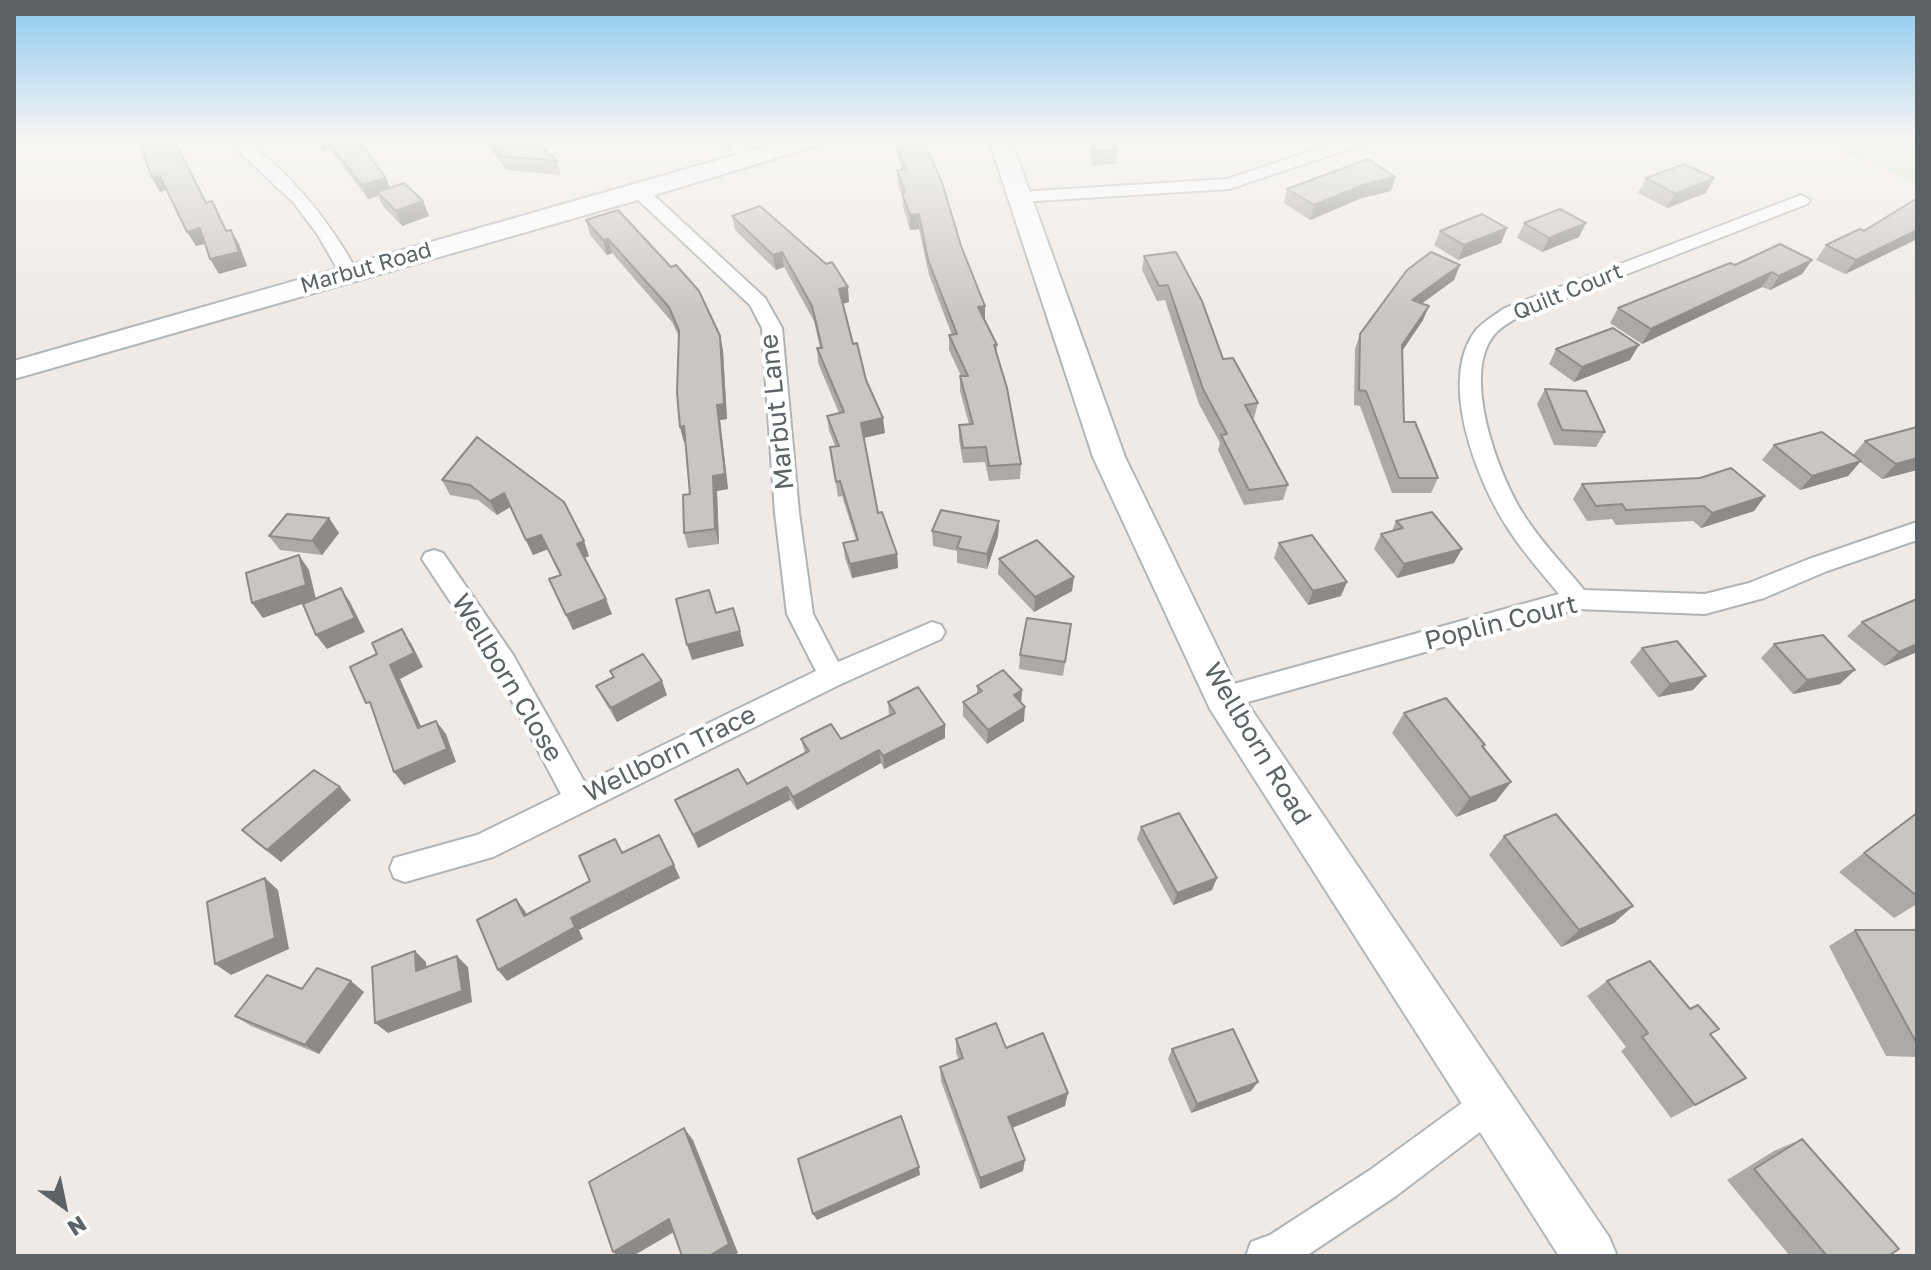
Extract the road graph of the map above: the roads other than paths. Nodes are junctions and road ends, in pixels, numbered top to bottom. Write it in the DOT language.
graph roads {
  1 [pos="302,199"];
  2 [pos="614,199"];
  3 [pos="648,199"];
  4 [pos="1021,199"];
  5 [pos="1801,200"];
  6 [pos="349,273"];
  7 [pos="14,370"];
  8 [pos="1917,531"];
  9 [pos="434,559"];
  10 [pos="1577,599"];
  11 [pos="932,632"];
  12 [pos="832,676"];
  13 [pos="1223,698"];
  14 [pos="578,798"];
  15 [pos="405,868"];
  16 [pos="1489,1104"];
  17 [pos="1265,1256"];
  18 [pos="1590,1256"];
  1 -- 6 [label="street"];
  2 -- 6 [label="street, Marbut Road"];
  3 -- 12 [label="street, Marbut Lane"];
  4 -- 13 [label="street, Wellborn Road"];
  5 -- 10 [label="street, Quilt Court"];
  6 -- 7 [label="street, Marbut Road"];
  8 -- 10 [label="street, Poplin Court"];
  9 -- 14 [label="street, Wellborn Close"];
  10 -- 13 [label="street, Poplin Court"];
  11 -- 12 [label="street, Wellborn Trace"];
  12 -- 14 [label="street, Wellborn Trace"];
  13 -- 16 [label="street, Wellborn Road"];
  14 -- 15 [label="street, Wellborn Trace"];
  16 -- 17 [label="street"];
  16 -- 18 [label="street, Wellborn Road"];
}
